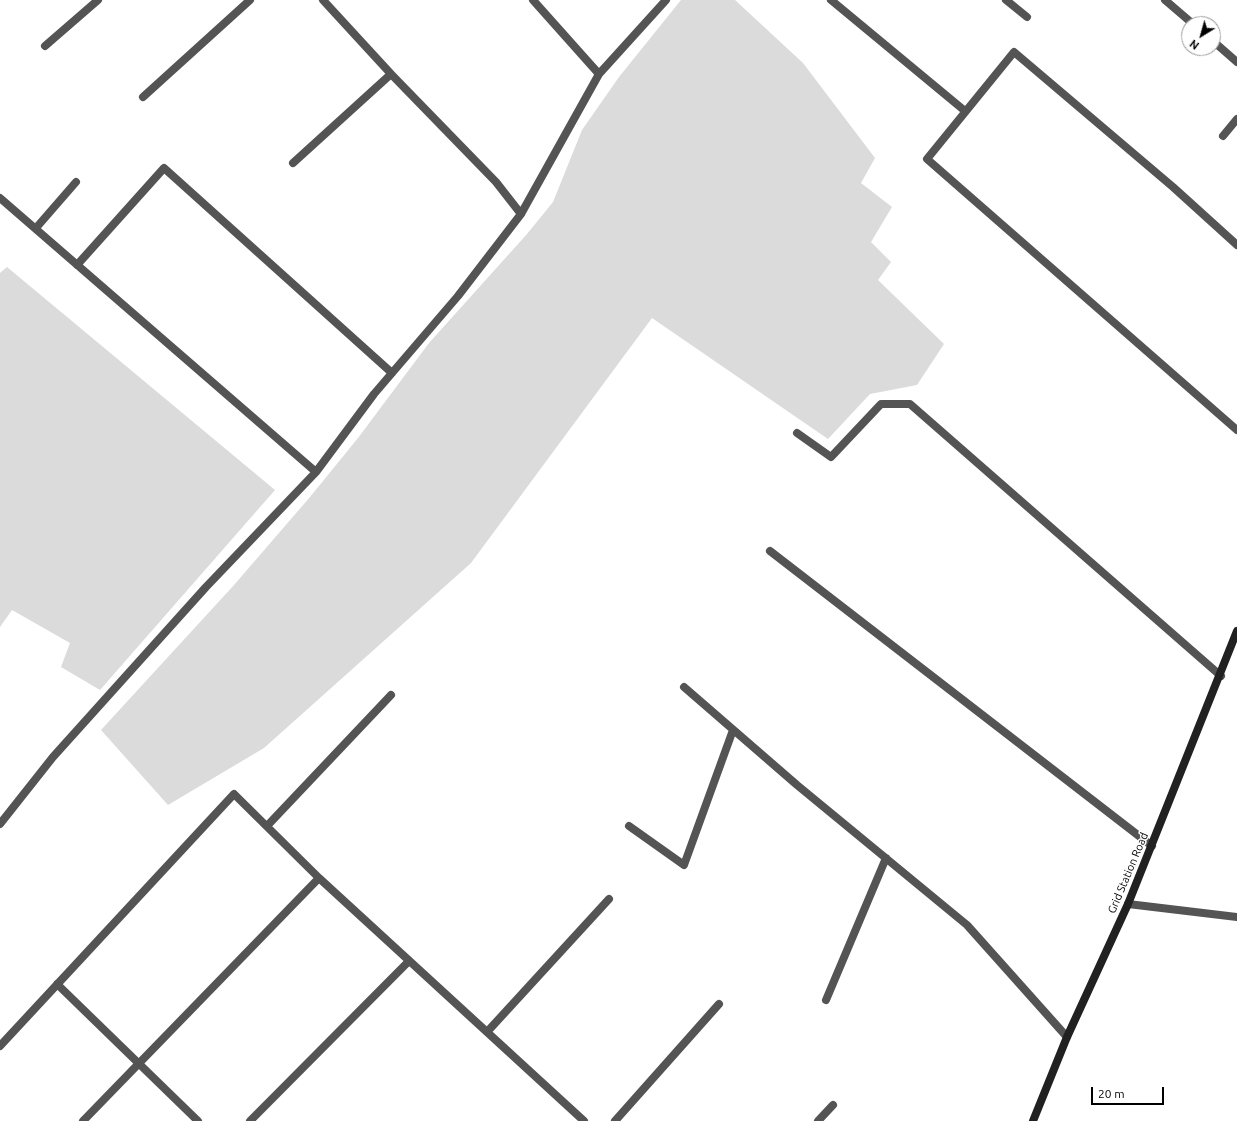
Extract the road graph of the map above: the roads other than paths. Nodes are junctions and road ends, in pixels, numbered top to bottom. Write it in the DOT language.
graph roads {
  1 [pos="98,0"];
  2 [pos="250,0"];
  3 [pos="323,0"];
  4 [pos="533,0"];
  5 [pos="666,0"];
  6 [pos="831,0"];
  7 [pos="1006,0"];
  8 [pos="1165,0"];
  9 [pos="1027,16"];
  10 [pos="1184,16"];
  11 [pos="45,46"];
  12 [pos="1221,49"];
  13 [pos="1237,62"];
  14 [pos="391,74"];
  15 [pos="599,74"];
  16 [pos="143,97"];
  17 [pos="966,112"];
  18 [pos="1237,118"];
  19 [pos="1223,136"];
  20 [pos="293,163"];
  21 [pos="76,182"];
  22 [pos="0,198"];
  23 [pos="521,214"];
  24 [pos="36,228"];
  25 [pos="1237,245"];
  26 [pos="77,265"];
  27 [pos="392,373"];
  28 [pos="1237,430"];
  29 [pos="797,433"];
  30 [pos="316,472"];
  31 [pos="770,551"];
  32 [pos="1237,631"];
  33 [pos="1220,676"];
  34 [pos="684,687"];
  35 [pos="391,695"];
  36 [pos="733,730"];
  37 [pos="0,824"];
  38 [pos="267,826"];
  39 [pos="630,826"];
  40 [pos="1152,846"];
  41 [pos="886,858"];
  42 [pos="319,878"];
  43 [pos="609,899"];
  44 [pos="1128,904"];
  45 [pos="1237,917"];
  46 [pos="409,960"];
  47 [pos="57,984"];
  48 [pos="826,1000"];
  49 [pos="719,1004"];
  50 [pos="487,1032"];
  51 [pos="1067,1037"];
  52 [pos="0,1046"];
  53 [pos="139,1064"];
  54 [pos="833,1105"];
  55 [pos="83,1121"];
  56 [pos="198,1121"];
  57 [pos="250,1121"];
  58 [pos="584,1121"];
  59 [pos="615,1121"];
  60 [pos="818,1121"];
  61 [pos="1033,1121"];
  1 -- 11 [label="street"];
  2 -- 16 [label="street"];
  3 -- 14 [label="street"];
  4 -- 15 [label="street"];
  5 -- 15 [label="street"];
  6 -- 17 [label="street"];
  7 -- 9 [label="street"];
  8 -- 10 [label="street"];
  12 -- 13 [label="street"];
  14 -- 20 [label="street"];
  14 -- 23 [label="street"];
  15 -- 23 [label="street"];
  17 -- 25 [label="street"];
  17 -- 28 [label="street"];
  18 -- 19 [label="street"];
  21 -- 24 [label="street"];
  22 -- 24 [label="street"];
  23 -- 27 [label="street"];
  24 -- 26 [label="street"];
  26 -- 27 [label="street"];
  26 -- 30 [label="street"];
  27 -- 30 [label="street"];
  29 -- 33 [label="street"];
  30 -- 37 [label="street"];
  31 -- 40 [label="street"];
  32 -- 33 [label="main road, Grid Station Road"];
  33 -- 40 [label="main road, Grid Station Road"];
  34 -- 36 [label="street"];
  35 -- 38 [label="street"];
  36 -- 39 [label="street"];
  36 -- 41 [label="street"];
  38 -- 42 [label="street"];
  38 -- 47 [label="street"];
  40 -- 44 [label="main road, Grid Station Road"];
  41 -- 48 [label="street"];
  41 -- 51 [label="street"];
  42 -- 46 [label="street"];
  42 -- 53 [label="street"];
  43 -- 50 [label="street"];
  44 -- 45 [label="street"];
  44 -- 51 [label="main road, Grid Station Road"];
  46 -- 50 [label="street"];
  46 -- 57 [label="street"];
  47 -- 52 [label="street"];
  47 -- 53 [label="street"];
  49 -- 59 [label="street"];
  50 -- 58 [label="street"];
  51 -- 61 [label="main road, Grid Station Road"];
  53 -- 55 [label="street"];
  53 -- 56 [label="street"];
  54 -- 60 [label="street"];
}
